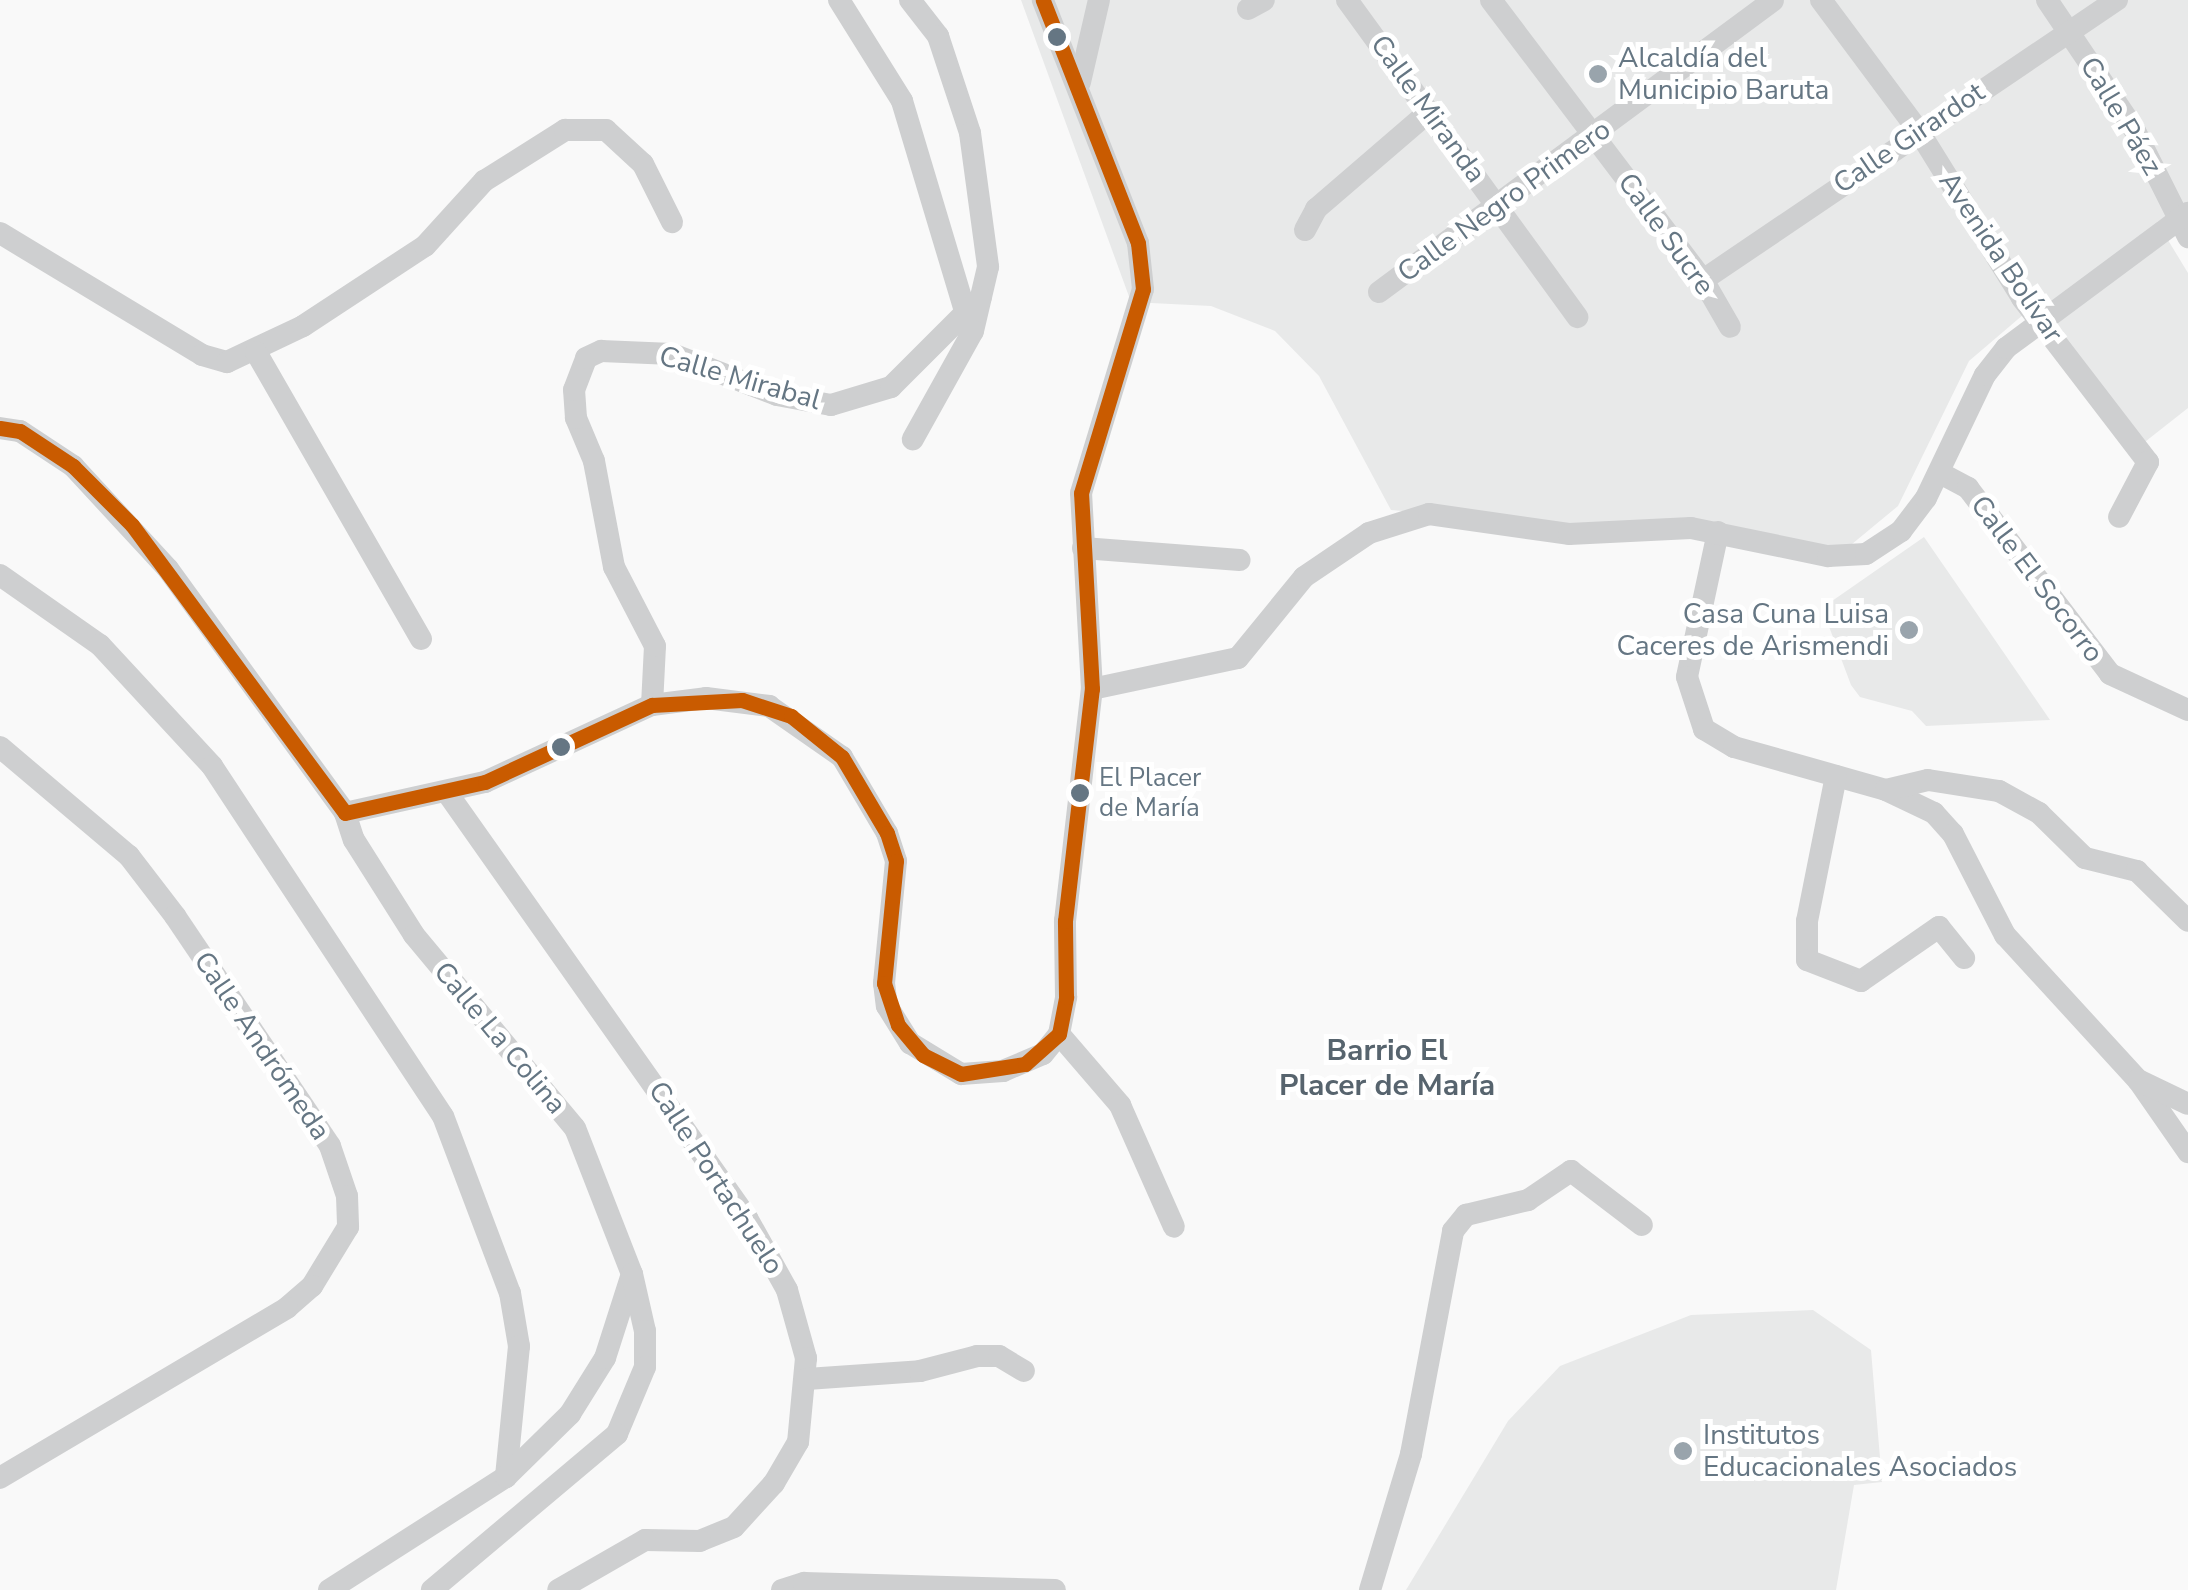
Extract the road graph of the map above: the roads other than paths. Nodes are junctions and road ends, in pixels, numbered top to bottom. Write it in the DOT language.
graph roads {
  1 [pos="839,0"];
  2 [pos="910,0"];
  3 [pos="1043,0"];
  4 [pos="1099,0"];
  5 [pos="1347,0"];
  6 [pos="1491,0"];
  7 [pos="1773,0"];
  8 [pos="1821,0"];
  9 [pos="2046,0"];
  10 [pos="2117,0"];
  11 [pos="2069,33"];
  12 [pos="1080,82"];
  13 [pos="1430,111"];
  14 [pos="1918,130"];
  15 [pos="1593,137"];
  16 [pos="1498,204"];
  17 [pos="672,222"];
  18 [pos="2185,223"];
  19 [pos="1305,230"];
  20 [pos="0,233"];
  21 [pos="1703,280"];
  22 [pos="1378,292"];
  23 [pos="973,305"];
  24 [pos="1578,316"];
  25 [pos="2038,319"];
  26 [pos="1730,326"];
  27 [pos="256,352"];
  28 [pos="0,413"];
  29 [pos="10,430"];
  30 [pos="914,439"];
  31 [pos="1940,474"];
  32 [pos="2119,518"];
  33 [pos="1718,532"];
  34 [pos="1082,548"];
  35 [pos="1240,560"];
  36 [pos="0,575"];
  37 [pos="421,639"];
  38 [pos="1092,690"];
  39 [pos="652,705"];
  40 [pos="2188,710"];
  41 [pos="0,748"];
  42 [pos="1836,776"];
  43 [pos="1886,790"];
  44 [pos="448,794"];
  45 [pos="345,813"];
  46 [pos="2188,921"];
  47 [pos="1964,958"];
  48 [pos="1060,1034"];
  49 [pos="2138,1080"];
  50 [pos="2188,1104"];
  51 [pos="2188,1152"];
  52 [pos="1642,1226"];
  53 [pos="1174,1227"];
  54 [pos="632,1274"];
  55 [pos="1024,1371"];
  56 [pos="807,1379"];
  57 [pos="506,1477"];
  58 [pos="0,1478"];
  59 [pos="821,1587"];
  60 [pos="329,1590"];
  61 [pos="432,1590"];
  62 [pos="558,1590"];
  63 [pos="782,1590"];
  64 [pos="1055,1590"];
  65 [pos="1370,1590"];
  1 -- 23 [label="street"];
  2 -- 23 [label="street"];
  3 -- 12 [label="street"];
  4 -- 12 [label="street"];
  5 -- 13 [label="street, Calle Miranda"];
  6 -- 15 [label="street, Calle Sucre"];
  7 -- 15 [label="street, Calle Negro Primero"];
  8 -- 14 [label="street, Avenida Bolívar"];
  9 -- 11 [label="street, Calle Páez"];
  10 -- 11 [label="street, Calle Girardot"];
  11 -- 14 [label="street, Calle Girardot"];
  11 -- 18 [label="street, Calle Páez"];
  12 -- 34 [label="street"];
  13 -- 16 [label="street, Calle Miranda"];
  13 -- 19 [label="street"];
  14 -- 21 [label="street, Calle Girardot"];
  14 -- 25 [label="street, Avenida Bolívar"];
  15 -- 16 [label="street, Calle Negro Primero"];
  15 -- 21 [label="street, Calle Sucre"];
  16 -- 22 [label="street, Calle Negro Primero"];
  16 -- 24 [label="street, Calle Miranda"];
  17 -- 27 [label="street"];
  18 -- 25 [label="street"];
  20 -- 27 [label="street"];
  21 -- 26 [label="street, Calle Sucre"];
  23 -- 30 [label="street"];
  23 -- 39 [label="street, Calle Mirabal"];
  25 -- 31 [label="street"];
  25 -- 32 [label="street, Avenida Bolívar"];
  27 -- 37 [label="street"];
  28 -- 29 [label="street, Calle La Colina"];
  29 -- 45 [label="street, Calle La Colina"];
  31 -- 33 [label="street"];
  31 -- 40 [label="street, Calle El Socorro"];
  33 -- 38 [label="street"];
  33 -- 42 [label="street"];
  34 -- 35 [label="street"];
  34 -- 38 [label="street"];
  36 -- 57 [label="street"];
  38 -- 48 [label="street"];
  39 -- 44 [label="street"];
  39 -- 48 [label="street"];
  41 -- 58 [label="street, Calle Andrómeda"];
  42 -- 43 [label="street"];
  42 -- 47 [label="street"];
  43 -- 46 [label="street"];
  43 -- 49 [label="street"];
  44 -- 45 [label="street"];
  44 -- 56 [label="street, Calle Portachuelo"];
  45 -- 54 [label="street, Calle La Colina"];
  48 -- 53 [label="street"];
  49 -- 50 [label="street"];
  49 -- 51 [label="street"];
  52 -- 65 [label="street"];
  54 -- 57 [label="street"];
  54 -- 61 [label="street, Calle La Colina"];
  55 -- 56 [label="street"];
  56 -- 62 [label="street, Calle Portachuelo"];
  57 -- 60 [label="street"];
  59 -- 63 [label="street"];
  59 -- 64 [label="street"];
}
